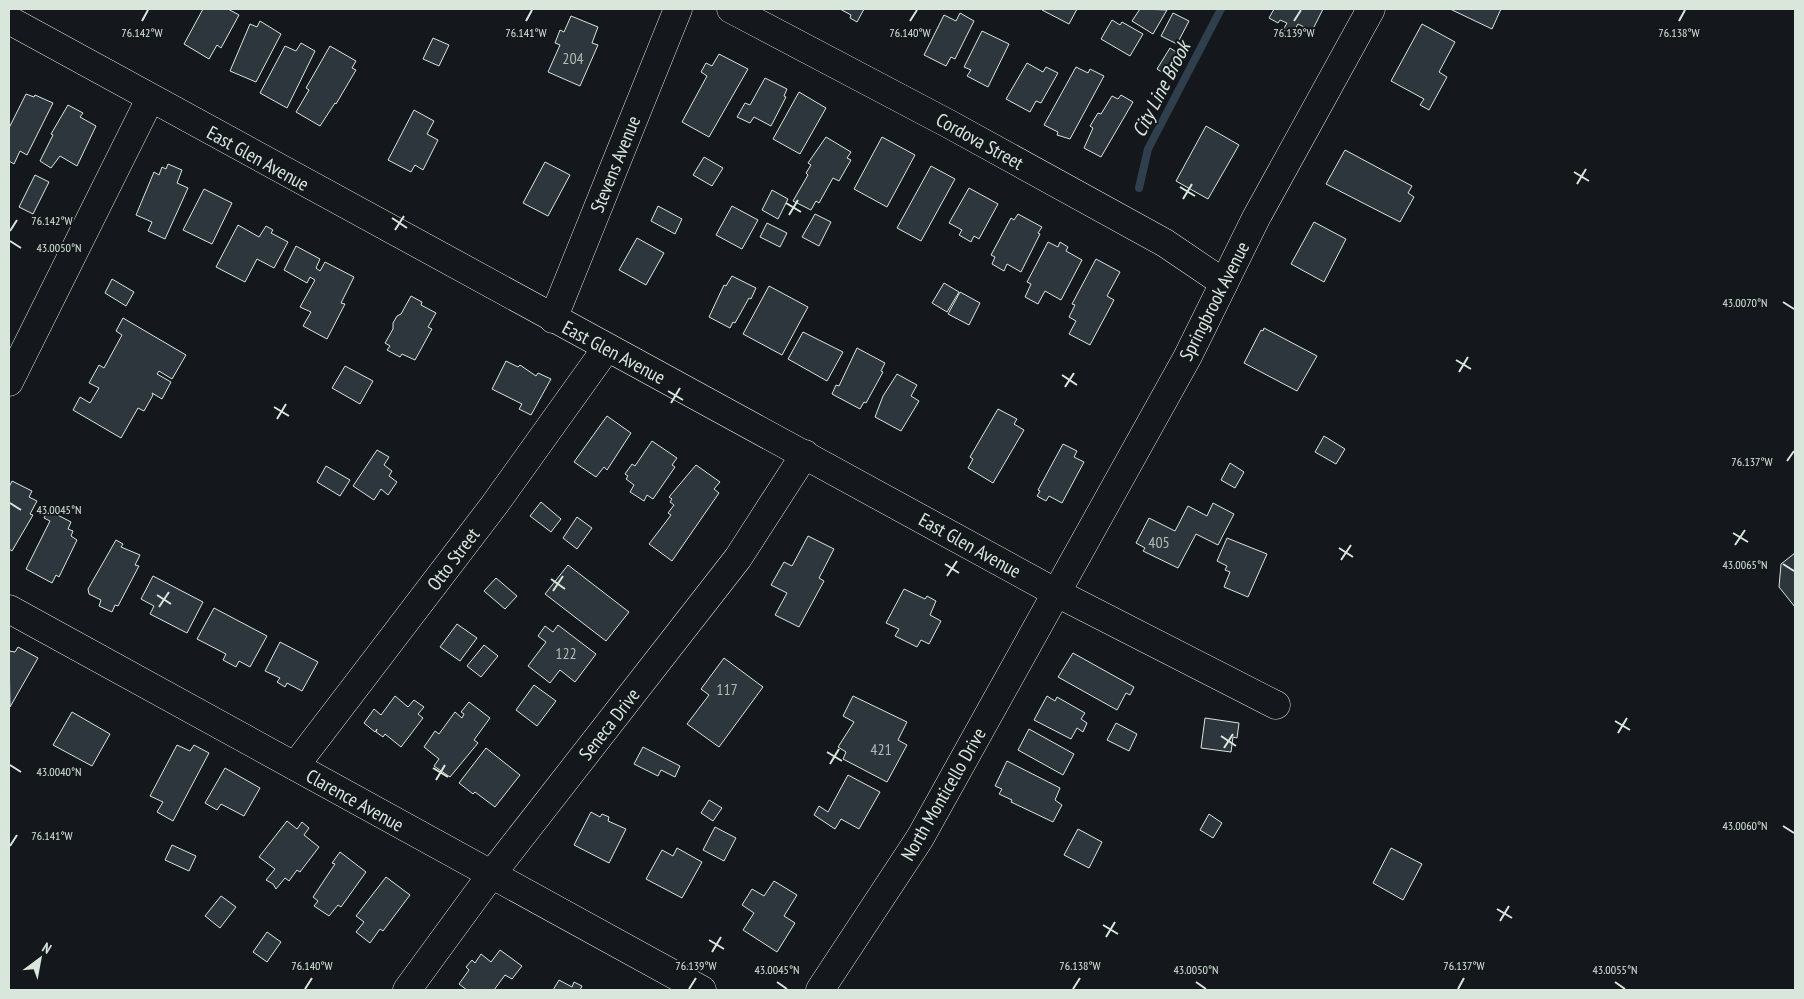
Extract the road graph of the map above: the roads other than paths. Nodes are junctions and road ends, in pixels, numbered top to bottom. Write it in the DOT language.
graph roads {
  1 [pos="678,9"];
  2 [pos="731,9"];
  3 [pos="1371,9"];
  4 [pos="9,20"];
  5 [pos="150,99"];
  6 [pos="1224,283"];
  7 [pos="552,319"];
  8 [pos="606,349"];
  9 [pos="9,382"];
  10 [pos="805,454"];
  11 [pos="1055,592"];
  12 [pos="9,609"];
  13 [pos="1276,705"];
  14 [pos="294,766"];
  15 [pos="491,875"];
  16 [pos="407,990"];
  17 [pos="702,990"];
  18 [pos="820,990"];
  1 -- 7 [label="street, Stevens Avenue"];
  2 -- 6 [label="street, Cordova Street"];
  3 -- 6 [label="street, Springbrook Avenue"];
  4 -- 5 [label="street, East Glen Avenue"];
  5 -- 7 [label="street, East Glen Avenue"];
  5 -- 9 [label="street"];
  6 -- 11 [label="street, Springbrook Avenue"];
  7 -- 8 [label="street, East Glen Avenue"];
  8 -- 10 [label="street, East Glen Avenue"];
  8 -- 14 [label="street, Otto Street"];
  10 -- 11 [label="street, East Glen Avenue"];
  10 -- 15 [label="street, Seneca Drive"];
  11 -- 13 [label="street, East Glen Avenue"];
  11 -- 18 [label="street, North Monticello Drive"];
  12 -- 14 [label="street, Clarence Avenue"];
  14 -- 15 [label="street, Clarence Avenue"];
  15 -- 16 [label="street, Seneca Drive"];
  15 -- 17 [label="street, Clarence Avenue"];
}
